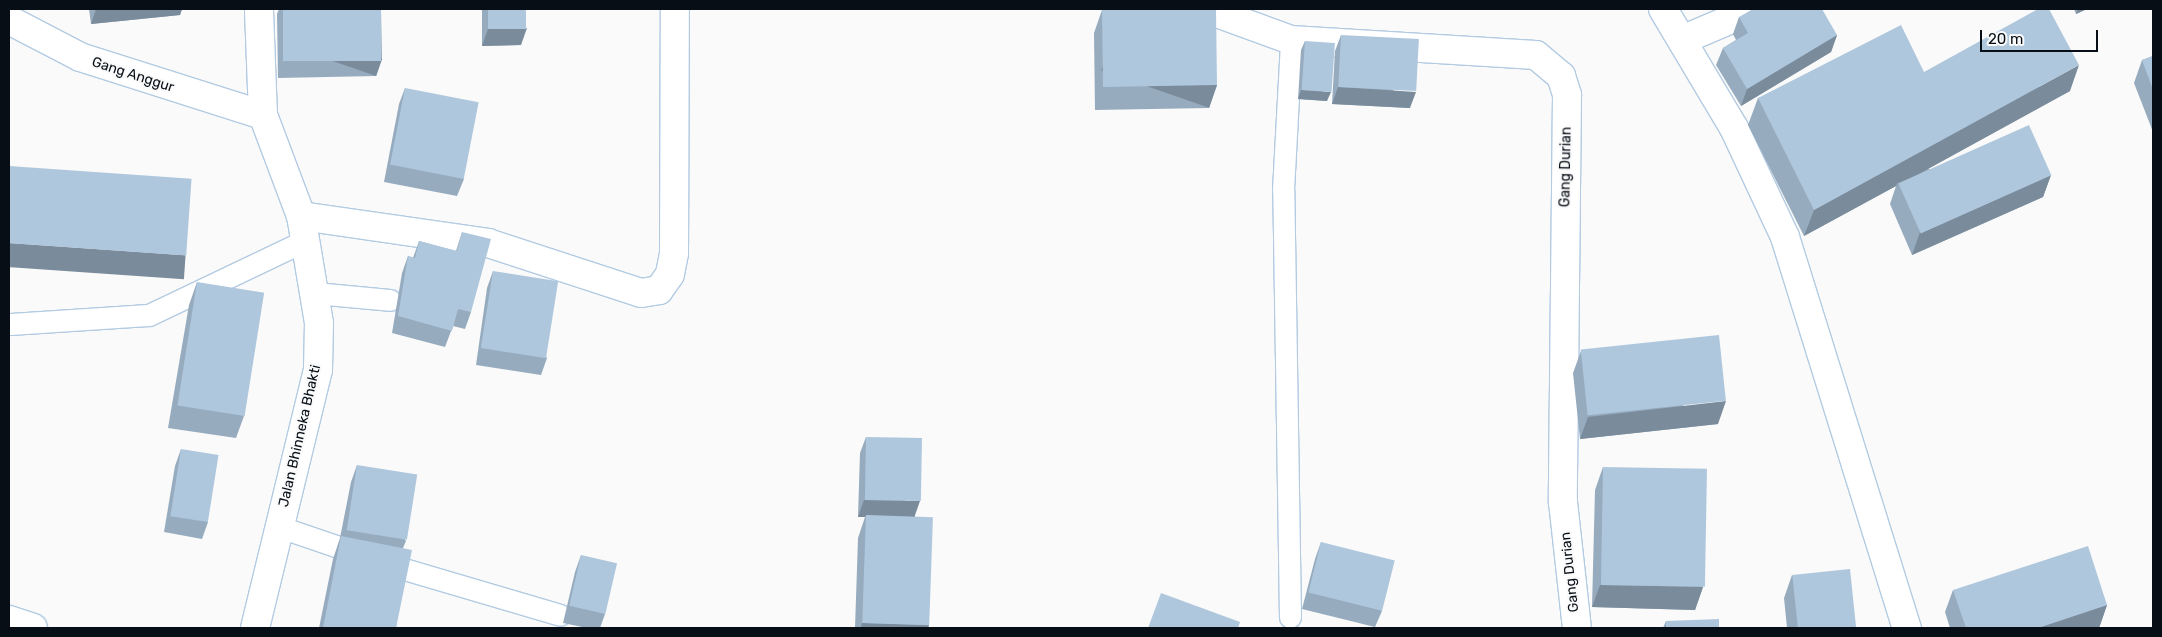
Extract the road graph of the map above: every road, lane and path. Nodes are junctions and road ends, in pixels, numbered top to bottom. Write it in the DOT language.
graph roads {
  1 [pos="259,9"];
  2 [pos="675,9"];
  3 [pos="1206,9"];
  4 [pos="1663,9"];
  5 [pos="1755,9"];
  6 [pos="9,20"];
  7 [pos="1291,40"];
  8 [pos="1682,40"];
  9 [pos="263,116"];
  10 [pos="304,228"];
  11 [pos="315,293"];
  12 [pos="390,300"];
  13 [pos="9,324"];
  14 [pos="280,527"];
  15 [pos="560,614"];
  16 [pos="1290,617"];
  17 [pos="9,620"];
  18 [pos="33,628"];
  19 [pos="255,628"];
  20 [pos="1576,628"];
  21 [pos="1907,628"];
  1 -- 9 [label="street, Jalan Bhinneka Bhakti"];
  2 -- 10 [label="street"];
  3 -- 7 [label="street, Gang Durian"];
  4 -- 8 [label="street"];
  5 -- 8 [label="street"];
  6 -- 9 [label="street, Gang Anggur"];
  7 -- 16 [label="lane"];
  7 -- 20 [label="street, Gang Durian"];
  8 -- 21 [label="street"];
  9 -- 10 [label="street, Jalan Bhinneka Bhakti"];
  10 -- 11 [label="street, Jalan Bhinneka Bhakti"];
  10 -- 13 [label="lane"];
  11 -- 12 [label="lane"];
  11 -- 14 [label="street, Jalan Bhinneka Bhakti"];
  14 -- 15 [label="lane"];
  14 -- 19 [label="street, Jalan Bhinneka Bhakti"];
  17 -- 18 [label="street"];
}
